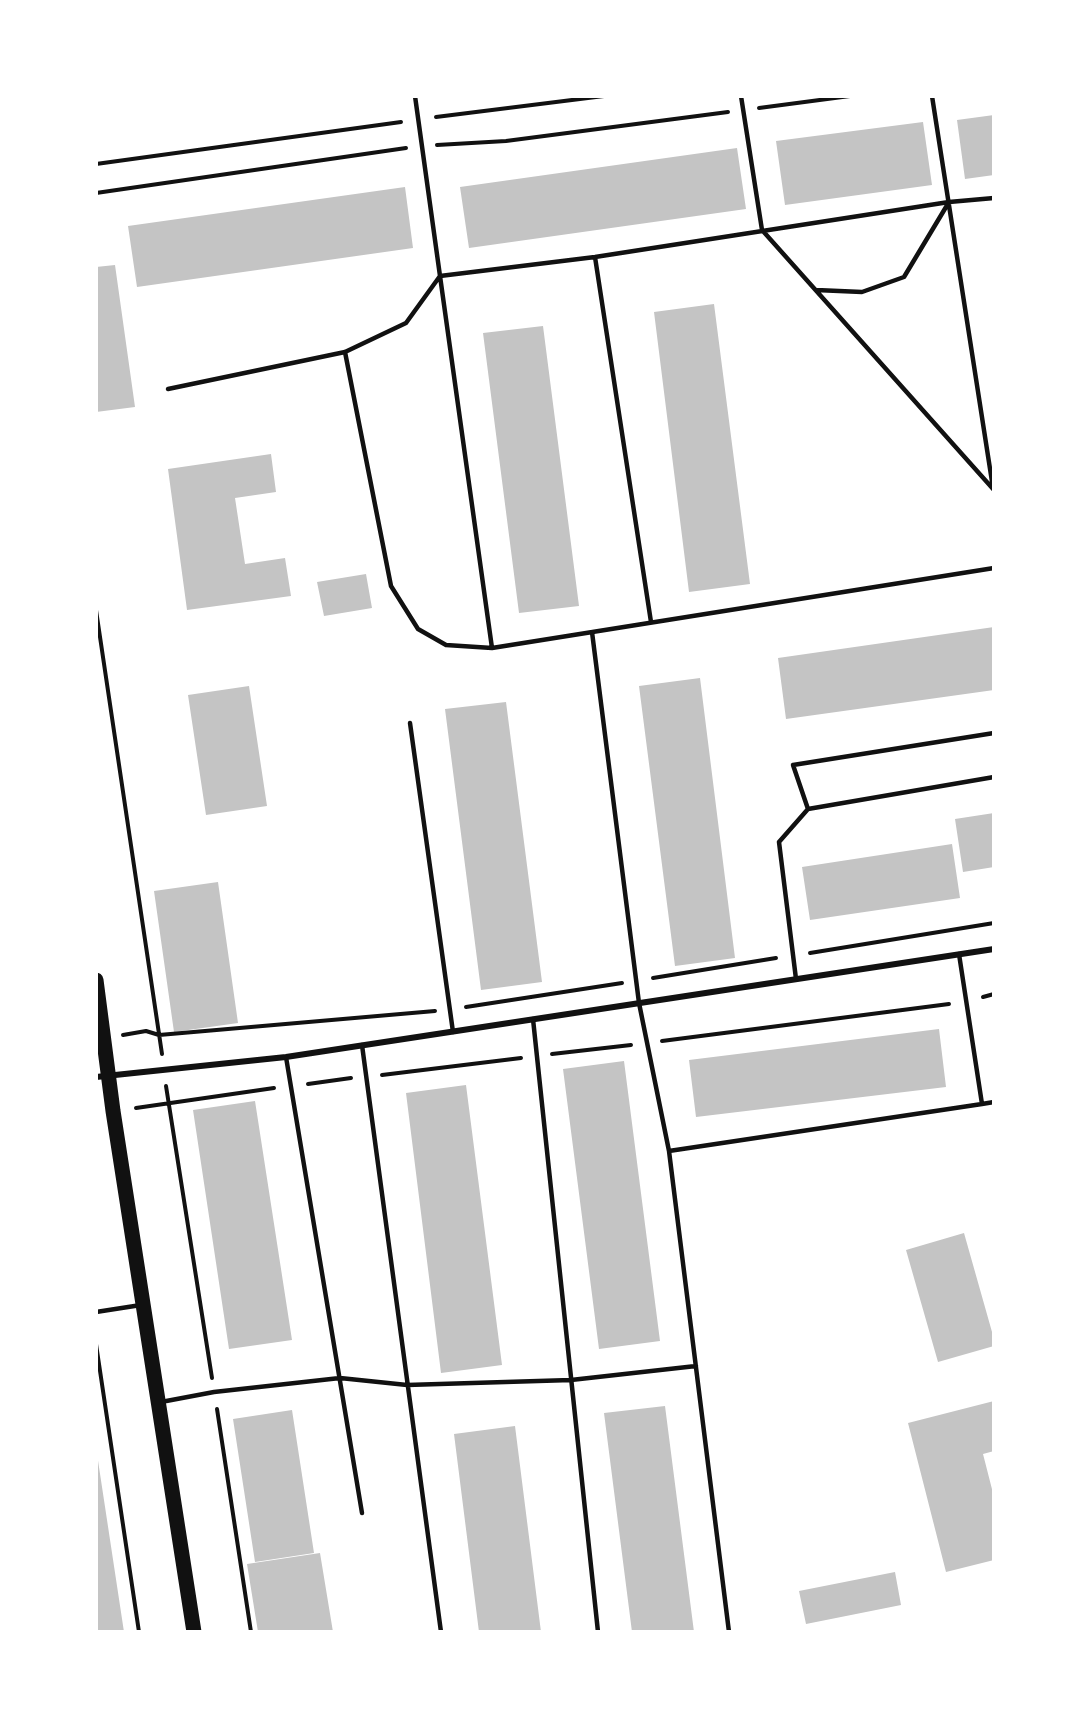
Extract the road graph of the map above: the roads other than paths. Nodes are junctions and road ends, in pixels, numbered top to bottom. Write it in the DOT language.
graph roads {
  1 [pos="415,96"];
  2 [pos="741,96"];
  3 [pos="932,96"];
  4 [pos="994,198"];
  5 [pos="949,202"];
  6 [pos="762,230"];
  7 [pos="595,256"];
  8 [pos="440,276"];
  9 [pos="816,290"];
  10 [pos="345,352"];
  11 [pos="168,389"];
  12 [pos="994,490"];
  13 [pos="994,568"];
  14 [pos="651,622"];
  15 [pos="592,632"];
  16 [pos="492,648"];
  17 [pos="410,723"];
  18 [pos="994,733"];
  19 [pos="994,777"];
  20 [pos="808,809"];
  21 [pos="994,949"];
  22 [pos="959,954"];
  23 [pos="796,979"];
  24 [pos="96,980"];
  25 [pos="639,1003"];
  26 [pos="533,1019"];
  27 [pos="453,1032"];
  28 [pos="362,1046"];
  29 [pos="286,1057"];
  30 [pos="103,1076"];
  31 [pos="994,1102"];
  32 [pos="981,1104"];
  33 [pos="669,1151"];
  34 [pos="144,1305"];
  35 [pos="96,1312"];
  36 [pos="696,1366"];
  37 [pos="340,1378"];
  38 [pos="571,1380"];
  39 [pos="407,1385"];
  40 [pos="158,1402"];
  41 [pos="362,1513"];
  42 [pos="194,1632"];
  43 [pos="441,1632"];
  44 [pos="598,1632"];
  45 [pos="729,1632"];
  1 -- 8 [label="lane"];
  2 -- 6 [label="lane"];
  3 -- 5 [label="lane"];
  4 -- 5 [label="lane"];
  5 -- 6 [label="lane"];
  5 -- 9 [label="lane"];
  5 -- 12 [label="lane"];
  6 -- 7 [label="lane"];
  6 -- 9 [label="lane"];
  7 -- 8 [label="lane"];
  7 -- 14 [label="lane"];
  8 -- 10 [label="lane"];
  8 -- 16 [label="lane"];
  9 -- 12 [label="lane"];
  10 -- 11 [label="lane"];
  10 -- 16 [label="lane"];
  13 -- 14 [label="lane"];
  14 -- 15 [label="lane"];
  15 -- 16 [label="lane"];
  15 -- 25 [label="lane"];
  17 -- 27 [label="lane"];
  18 -- 20 [label="lane"];
  19 -- 20 [label="lane"];
  20 -- 23 [label="lane"];
  21 -- 22 [label="street"];
  22 -- 23 [label="street"];
  22 -- 32 [label="lane"];
  23 -- 25 [label="street"];
  24 -- 30 [label="main road"];
  25 -- 26 [label="street"];
  25 -- 33 [label="lane"];
  26 -- 27 [label="street"];
  26 -- 38 [label="lane"];
  27 -- 28 [label="street"];
  28 -- 29 [label="street"];
  28 -- 39 [label="lane"];
  29 -- 30 [label="street"];
  29 -- 37 [label="lane"];
  30 -- 34 [label="main road"];
  31 -- 32 [label="lane"];
  32 -- 33 [label="lane"];
  33 -- 36 [label="lane"];
  34 -- 35 [label="lane"];
  34 -- 40 [label="main road"];
  36 -- 38 [label="lane"];
  36 -- 45 [label="lane"];
  37 -- 39 [label="lane"];
  37 -- 40 [label="lane"];
  37 -- 41 [label="lane"];
  38 -- 39 [label="lane"];
  38 -- 44 [label="lane"];
  39 -- 43 [label="lane"];
  40 -- 42 [label="main road"];
}
